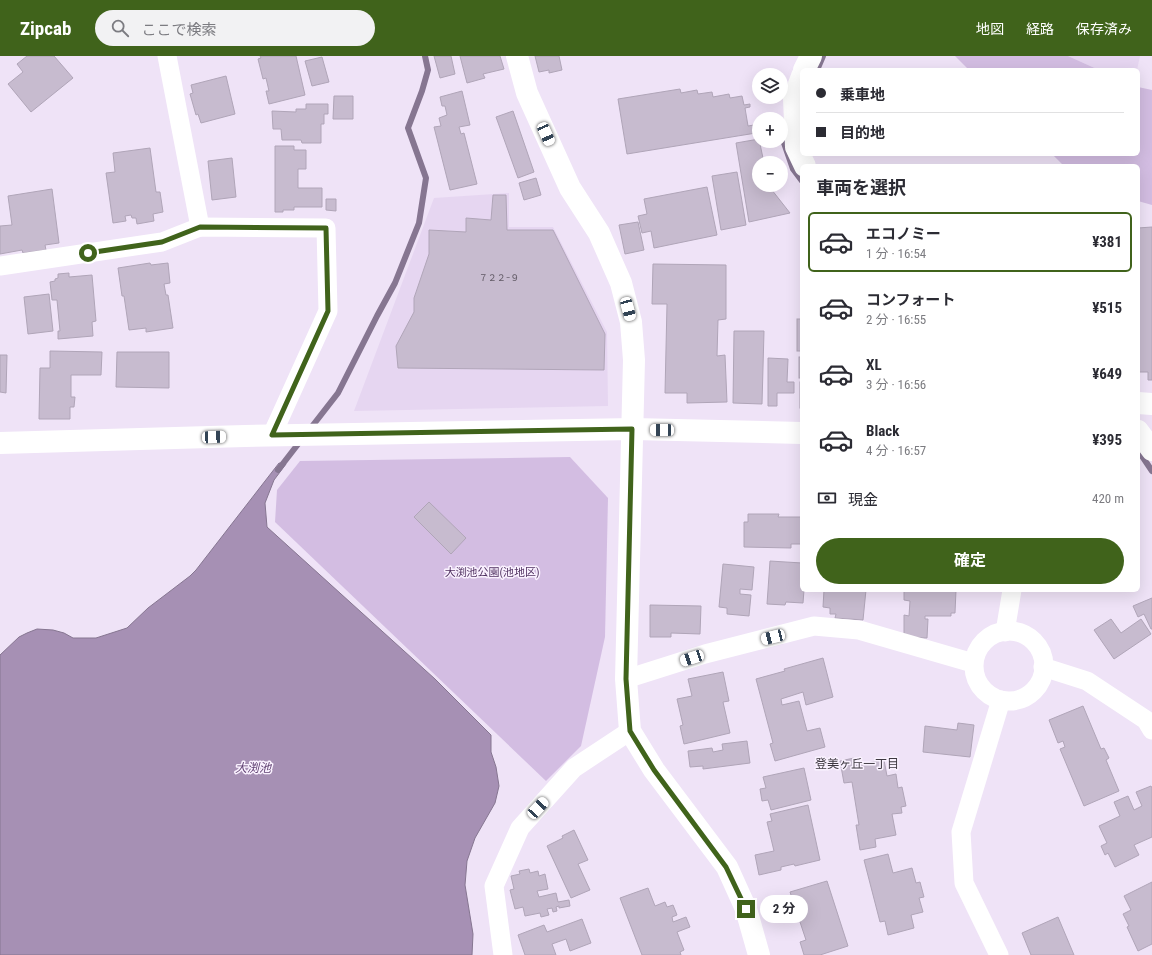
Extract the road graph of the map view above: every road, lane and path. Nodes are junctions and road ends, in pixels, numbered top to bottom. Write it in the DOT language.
graph roads {
  1 [pos="167,56"];
  2 [pos="517,56"];
  3 [pos="811,56"];
  4 [pos="805,68"];
  5 [pos="800,82"];
  6 [pos="800,155"];
  7 [pos="200,227"];
  8 [pos="0,266"];
  9 [pos="1140,403"];
  10 [pos="1152,404"];
  11 [pos="632,429"];
  12 [pos="800,433"];
  13 [pos="1140,433"];
  14 [pos="272,435"];
  15 [pos="1140,436"];
  16 [pos="1152,436"];
  17 [pos="0,443"];
  18 [pos="1152,450"];
  19 [pos="1012,592"];
  20 [pos="1005,632"];
  21 [pos="974,663"];
  22 [pos="1043,667"];
  23 [pos="626,679"];
  24 [pos="1001,700"];
  25 [pos="1152,730"];
  26 [pos="630,731"];
  27 [pos="503,955"];
  28 [pos="759,955"];
  29 [pos="1000,955"];
  1 -- 7 [label="street"];
  2 -- 11 [label="street"];
  3 -- 4 [label="street"];
  5 -- 6 [label="street"];
  7 -- 8 [label="street"];
  7 -- 14 [label="street"];
  9 -- 10 [label="street"];
  11 -- 12 [label="street"];
  11 -- 14 [label="street"];
  11 -- 23 [label="street"];
  13 -- 18 [label="street"];
  14 -- 17 [label="street"];
  15 -- 16 [label="street"];
  19 -- 20 [label="street"];
  20 -- 21 [label="street"];
  20 -- 22 [label="street"];
  21 -- 23 [label="street"];
  21 -- 24 [label="street"];
  22 -- 24 [label="street"];
  22 -- 25 [label="street"];
  23 -- 26 [label="street"];
  24 -- 29 [label="street"];
  26 -- 27 [label="street"];
  26 -- 28 [label="street"];
}
